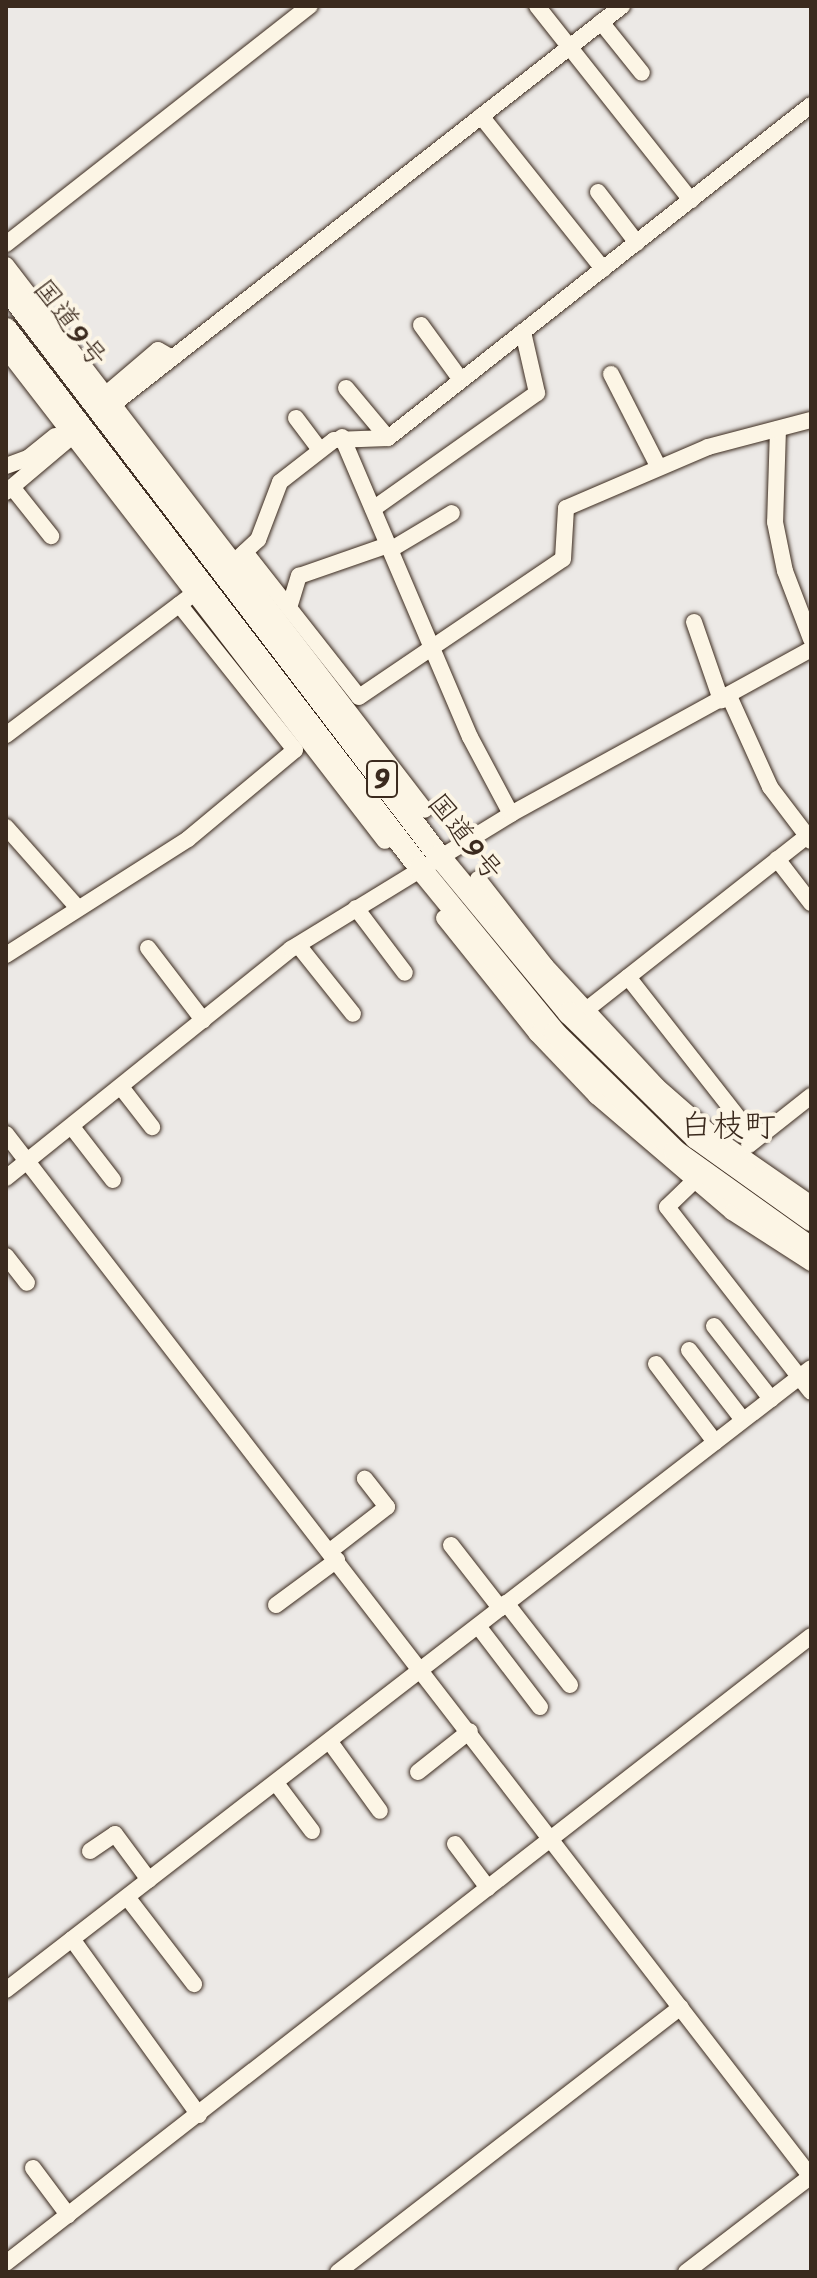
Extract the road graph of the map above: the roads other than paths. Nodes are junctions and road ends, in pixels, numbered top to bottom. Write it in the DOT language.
graph roads {
  1 [pos="310,6"];
  2 [pos="537,6"];
  3 [pos="622,6"];
  4 [pos="601,22"];
  5 [pos="570,45"];
  6 [pos="642,73"];
  7 [pos="811,105"];
  8 [pos="481,116"];
  9 [pos="598,192"];
  10 [pos="691,200"];
  11 [pos="637,243"];
  12 [pos="6,244"];
  13 [pos="6,265"];
  14 [pos="603,269"];
  15 [pos="6,288"];
  16 [pos="42,325"];
  17 [pos="421,325"];
  18 [pos="6,329"];
  19 [pos="523,332"];
  20 [pos="6,350"];
  21 [pos="611,374"];
  22 [pos="461,380"];
  23 [pos="346,388"];
  24 [pos="112,398"];
  25 [pos="296,418"];
  26 [pos="811,420"];
  27 [pos="778,429"];
  28 [pos="342,437"];
  29 [pos="388,438"];
  30 [pos="77,444"];
  31 [pos="320,450"];
  32 [pos="6,466"];
  33 [pos="658,466"];
  34 [pos="9,490"];
  35 [pos="170,492"];
  36 [pos="373,509"];
  37 [pos="452,513"];
  38 [pos="51,536"];
  39 [pos="389,548"];
  40 [pos="240,557"];
  41 [pos="186,599"];
  42 [pos="249,605"];
  43 [pos="281,609"];
  44 [pos="694,622"];
  45 [pos="811,639"];
  46 [pos="431,646"];
  47 [pos="811,649"];
  48 [pos="257,668"];
  49 [pos="725,698"];
  50 [pos="352,715"];
  51 [pos="6,735"];
  52 [pos="353,739"];
  53 [pos="362,803"];
  54 [pos="425,810"];
  55 [pos="511,814"];
  56 [pos="6,827"];
  57 [pos="809,839"];
  58 [pos="385,841"];
  59 [pos="439,856"];
  60 [pos="777,859"];
  61 [pos="420,868"];
  62 [pos="478,879"];
  63 [pos="811,903"];
  64 [pos="78,908"];
  65 [pos="356,908"];
  66 [pos="444,918"];
  67 [pos="493,920"];
  68 [pos="517,927"];
  69 [pos="298,945"];
  70 [pos="148,948"];
  71 [pos="7,952"];
  72 [pos="405,973"];
  73 [pos="628,977"];
  74 [pos="510,991"];
  75 [pos="586,1010"];
  76 [pos="353,1014"];
  77 [pos="203,1020"];
  78 [pos="121,1087"];
  79 [pos="811,1096"];
  80 [pos="657,1102"];
  81 [pos="683,1108"];
  82 [pos="72,1127"];
  83 [pos="152,1127"];
  84 [pos="6,1134"];
  85 [pos="755,1139"];
  86 [pos="740,1156"];
  87 [pos="30,1161"];
  88 [pos="6,1178"];
  89 [pos="113,1180"];
  90 [pos="693,1182"];
  91 [pos="811,1204"];
  92 [pos="811,1220"];
  93 [pos="811,1248"];
  94 [pos="6,1256"];
  95 [pos="811,1263"];
  96 [pos="27,1283"];
  97 [pos="714,1326"];
  98 [pos="689,1350"];
  99 [pos="656,1364"];
  100 [pos="805,1373"];
  101 [pos="811,1392"];
  102 [pos="771,1399"];
  103 [pos="743,1420"];
  104 [pos="715,1442"];
  105 [pos="365,1479"];
  106 [pos="451,1545"];
  107 [pos="334,1556"];
  108 [pos="276,1605"];
  109 [pos="503,1606"];
  110 [pos="478,1626"];
  111 [pos="811,1636"];
  112 [pos="423,1670"];
  113 [pos="570,1685"];
  114 [pos="540,1707"];
  115 [pos="470,1731"];
  116 [pos="330,1742"];
  117 [pos="418,1772"];
  118 [pos="276,1783"];
  119 [pos="380,1811"];
  120 [pos="312,1831"];
  121 [pos="551,1838"];
  122 [pos="455,1844"];
  123 [pos="90,1851"];
  124 [pos="149,1880"];
  125 [pos="488,1888"];
  126 [pos="127,1897"];
  127 [pos="72,1939"];
  128 [pos="194,1984"];
  129 [pos="6,1990"];
  130 [pos="681,2007"];
  131 [pos="199,2115"];
  132 [pos="33,2168"];
  133 [pos="811,2176"];
  134 [pos="68,2215"];
  135 [pos="8,2256"];
  136 [pos="338,2272"];
  137 [pos="686,2272"];
  1 -- 12 [label="street"];
  2 -- 5 [label="street"];
  3 -- 4 [label="street"];
  4 -- 5 [label="street"];
  4 -- 6 [label="street"];
  5 -- 8 [label="street"];
  5 -- 10 [label="street"];
  7 -- 10 [label="street"];
  8 -- 14 [label="street"];
  8 -- 24 [label="street"];
  9 -- 11 [label="street"];
  10 -- 11 [label="street"];
  11 -- 14 [label="street"];
  13 -- 16 [label="street"];
  14 -- 19 [label="street"];
  15 -- 16 [label="highway, 国道9号 / 9"];
  16 -- 24 [label="street"];
  16 -- 35 [label="highway, 国道9号 / 9"];
  17 -- 22 [label="street"];
  18 -- 30 [label="highway, 国道9号 / 9"];
  19 -- 22 [label="street"];
  19 -- 36 [label="street"];
  20 -- 30 [label="street"];
  21 -- 33 [label="street"];
  22 -- 29 [label="street"];
  23 -- 29 [label="street"];
  24 -- 35 [label="street"];
  25 -- 31 [label="street"];
  26 -- 27 [label="street"];
  27 -- 33 [label="street"];
  27 -- 45 [label="street"];
  28 -- 29 [label="street"];
  28 -- 31 [label="street"];
  28 -- 36 [label="street"];
  30 -- 32 [label="street"];
  30 -- 34 [label="street"];
  30 -- 41 [label="street"];
  30 -- 48 [label="highway, 国道9号 / 9"];
  31 -- 40 [label="street"];
  33 -- 46 [label="street"];
  34 -- 38 [label="street"];
  35 -- 40 [label="street"];
  35 -- 42 [label="highway, 国道9号 / 9"];
  36 -- 39 [label="street"];
  37 -- 39 [label="street"];
  39 -- 43 [label="street"];
  39 -- 46 [label="street"];
  40 -- 43 [label="street"];
  41 -- 48 [label="street"];
  41 -- 51 [label="street"];
  41 -- 64 [label="street"];
  42 -- 43 [label="street"];
  42 -- 52 [label="highway, 国道9号 / 9"];
  43 -- 46 [label="street"];
  43 -- 50 [label="street"];
  44 -- 49 [label="street"];
  46 -- 55 [label="street"];
  47 -- 49 [label="street"];
  48 -- 53 [label="highway, 国道9号 / 9"];
  49 -- 55 [label="street"];
  49 -- 57 [label="street"];
  50 -- 52 [label="street"];
  50 -- 54 [label="street"];
  52 -- 59 [label="highway, 国道9号 / 9"];
  53 -- 58 [label="street"];
  53 -- 61 [label="highway, 国道9号 / 9"];
  55 -- 59 [label="street"];
  56 -- 64 [label="street"];
  57 -- 60 [label="street"];
  59 -- 61 [label="street"];
  59 -- 67 [label="highway, 国道9号 / 9"];
  60 -- 63 [label="street"];
  60 -- 73 [label="street"];
  61 -- 65 [label="street"];
  61 -- 74 [label="highway, 国道9号 / 9"];
  62 -- 68 [label="street"];
  64 -- 71 [label="street"];
  65 -- 69 [label="street"];
  65 -- 72 [label="street"];
  66 -- 74 [label="street"];
  67 -- 68 [label="street"];
  67 -- 80 [label="highway, 国道9号 / 9"];
  68 -- 75 [label="street"];
  69 -- 76 [label="street"];
  69 -- 77 [label="street"];
  70 -- 77 [label="street"];
  73 -- 75 [label="street"];
  73 -- 85 [label="street"];
  74 -- 90 [label="street"];
  74 -- 93 [label="highway, 国道9号 / 9"];
  75 -- 81 [label="street"];
  77 -- 78 [label="street"];
  78 -- 82 [label="street"];
  78 -- 83 [label="street"];
  79 -- 85 [label="street"];
  80 -- 81 [label="street"];
  80 -- 92 [label="highway, 国道9号 / 9"];
  81 -- 86 [label="street"];
  82 -- 87 [label="street"];
  82 -- 89 [label="street"];
  84 -- 87 [label="street"];
  85 -- 86 [label="street"];
  86 -- 91 [label="street"];
  87 -- 88 [label="street"];
  87 -- 107 [label="street"];
  90 -- 95 [label="street"];
  90 -- 100 [label="street"];
  94 -- 96 [label="street"];
  97 -- 102 [label="street"];
  98 -- 103 [label="street"];
  99 -- 104 [label="street"];
  100 -- 101 [label="street"];
  100 -- 102 [label="street"];
  102 -- 103 [label="street"];
  103 -- 104 [label="street"];
  104 -- 109 [label="street"];
  105 -- 107 [label="street"];
  106 -- 109 [label="street"];
  107 -- 108 [label="street"];
  107 -- 112 [label="street"];
  109 -- 110 [label="street"];
  109 -- 113 [label="street"];
  110 -- 112 [label="street"];
  110 -- 114 [label="street"];
  111 -- 121 [label="street"];
  112 -- 115 [label="street"];
  112 -- 116 [label="street"];
  115 -- 117 [label="street"];
  115 -- 121 [label="street"];
  116 -- 118 [label="street"];
  116 -- 119 [label="street"];
  118 -- 120 [label="street"];
  118 -- 124 [label="street"];
  121 -- 125 [label="street"];
  121 -- 130 [label="street"];
  122 -- 125 [label="street"];
  123 -- 124 [label="street"];
  124 -- 126 [label="street"];
  125 -- 131 [label="street"];
  126 -- 127 [label="street"];
  126 -- 128 [label="street"];
  127 -- 129 [label="street"];
  127 -- 131 [label="street"];
  130 -- 133 [label="street"];
  130 -- 136 [label="street"];
  131 -- 134 [label="street"];
  132 -- 134 [label="street"];
  133 -- 137 [label="street"];
  134 -- 135 [label="street"];
}
